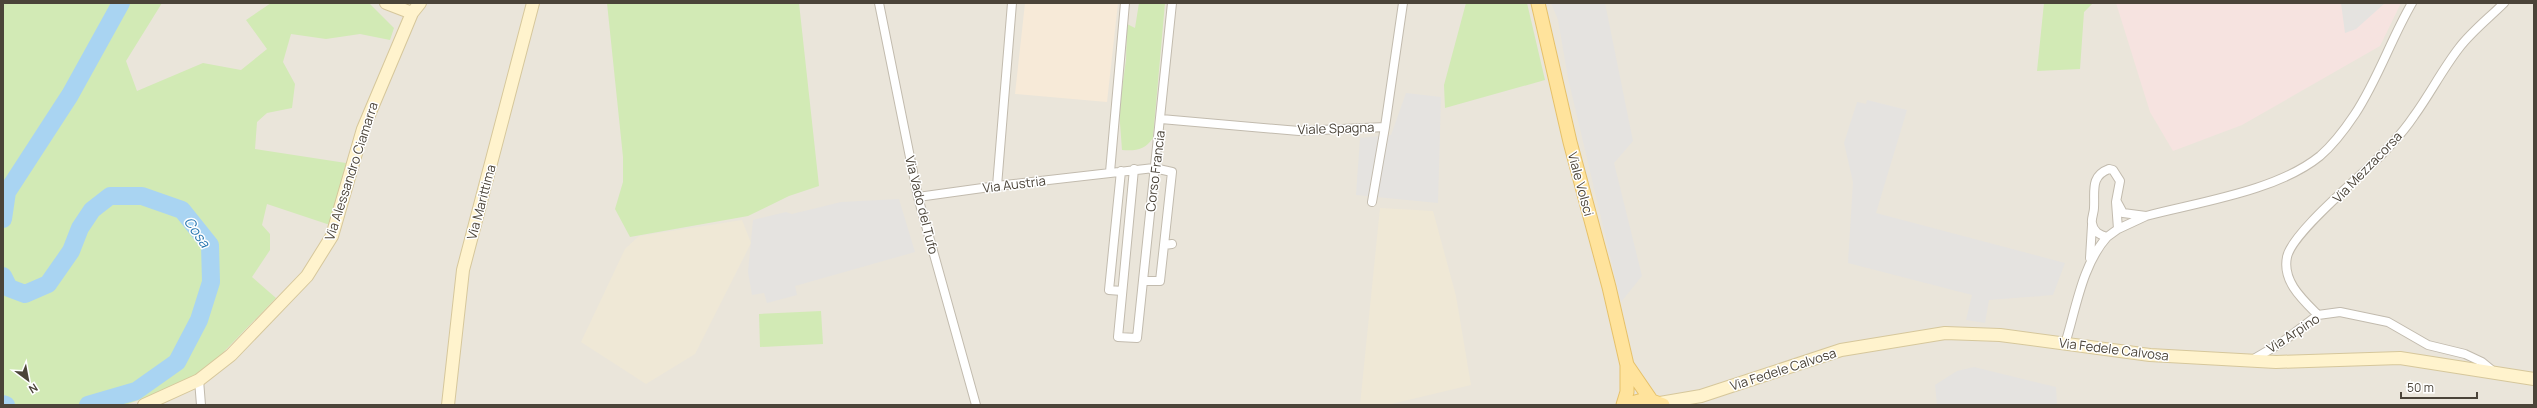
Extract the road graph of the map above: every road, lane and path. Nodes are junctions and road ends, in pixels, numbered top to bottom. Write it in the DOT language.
graph roads {
  1 [pos="386,3"];
  2 [pos="420,3"];
  3 [pos="533,3"];
  4 [pos="878,3"];
  5 [pos="1012,3"];
  6 [pos="1125,3"];
  7 [pos="1172,3"];
  8 [pos="1403,3"];
  9 [pos="1538,3"];
  10 [pos="2412,3"];
  11 [pos="2504,3"];
  12 [pos="412,13"];
  13 [pos="1161,118"];
  14 [pos="1385,127"];
  15 [pos="1154,168"];
  16 [pos="1134,169"];
  17 [pos="1121,171"];
  18 [pos="1110,172"];
  19 [pos="997,186"];
  20 [pos="918,198"];
  21 [pos="1372,202"];
  22 [pos="2116,202"];
  23 [pos="2146,216"];
  24 [pos="2092,224"];
  25 [pos="2118,230"];
  26 [pos="2107,237"];
  27 [pos="2089,266"];
  28 [pos="1143,281"];
  29 [pos="1122,291"];
  30 [pos="2318,315"];
  31 [pos="2065,344"];
  32 [pos="2251,361"];
  33 [pos="1627,365"];
  34 [pos="2492,371"];
  35 [pos="2534,379"];
  36 [pos="199,380"];
  37 [pos="1701,396"];
  38 [pos="1658,402"];
  39 [pos="144,405"];
  40 [pos="201,405"];
  41 [pos="448,405"];
  42 [pos="976,405"];
  43 [pos="1624,405"];
  44 [pos="1693,405"];
  1 -- 12 [label="street"];
  2 -- 12 [label="street, Via Alessandro Ciamarra"];
  3 -- 41 [label="street, Via Marittima"];
  4 -- 20 [label="street, Via Vado del Tufo"];
  5 -- 19 [label="street"];
  6 -- 18 [label="street"];
  7 -- 13 [label="street, Corso Francia"];
  8 -- 14 [label="street, Viale Spagna"];
  9 -- 33 [label="main road, Viale Volsci"];
  10 -- 23 [label="street"];
  11 -- 30 [label="street, Via Mezzacorsa"];
  12 -- 36 [label="street, Via Alessandro Ciamarra"];
  13 -- 14 [label="street, Viale Spagna"];
  13 -- 15 [label="street, Corso Francia"];
  14 -- 21 [label="street"];
  15 -- 16 [label="street, Via Austria"];
  15 -- 28 [label="street, Corso Francia"];
  15 -- 28 [label="street"];
  16 -- 17 [label="street, Via Austria"];
  16 -- 29 [label="street"];
  17 -- 18 [label="street, Via Austria"];
  17 -- 29 [label="street"];
  18 -- 19 [label="street, Via Austria"];
  19 -- 20 [label="street, Via Austria"];
  20 -- 42 [label="street, Via Vado del Tufo"];
  22 -- 23 [label="street"];
  22 -- 24 [label="street"];
  22 -- 25 [label="street"];
  23 -- 25 [label="street"];
  24 -- 26 [label="street"];
  24 -- 27 [label="street"];
  25 -- 26 [label="street"];
  26 -- 27 [label="street"];
  27 -- 31 [label="street"];
  28 -- 29 [label="street, Corso Francia"];
  30 -- 32 [label="street, Via Arpino"];
  30 -- 34 [label="street, Via Arpino"];
  31 -- 32 [label="street, Via Fedele Calvosa"];
  31 -- 37 [label="street, Via Fedele Calvosa"];
  32 -- 34 [label="street, Via Fedele Calvosa"];
  33 -- 38 [label="main road, Viale Volsci"];
  33 -- 43 [label="main road, Viale Volsci"];
  34 -- 35 [label="street, Via Fedele Calvosa"];
  36 -- 39 [label="street, Via Alessandro Ciamarra"];
  36 -- 40 [label="street"];
  37 -- 38 [label="street, Via Fedele Calvosa"];
  37 -- 44 [label="street"];
  38 -- 43 [label="main road"];
}
